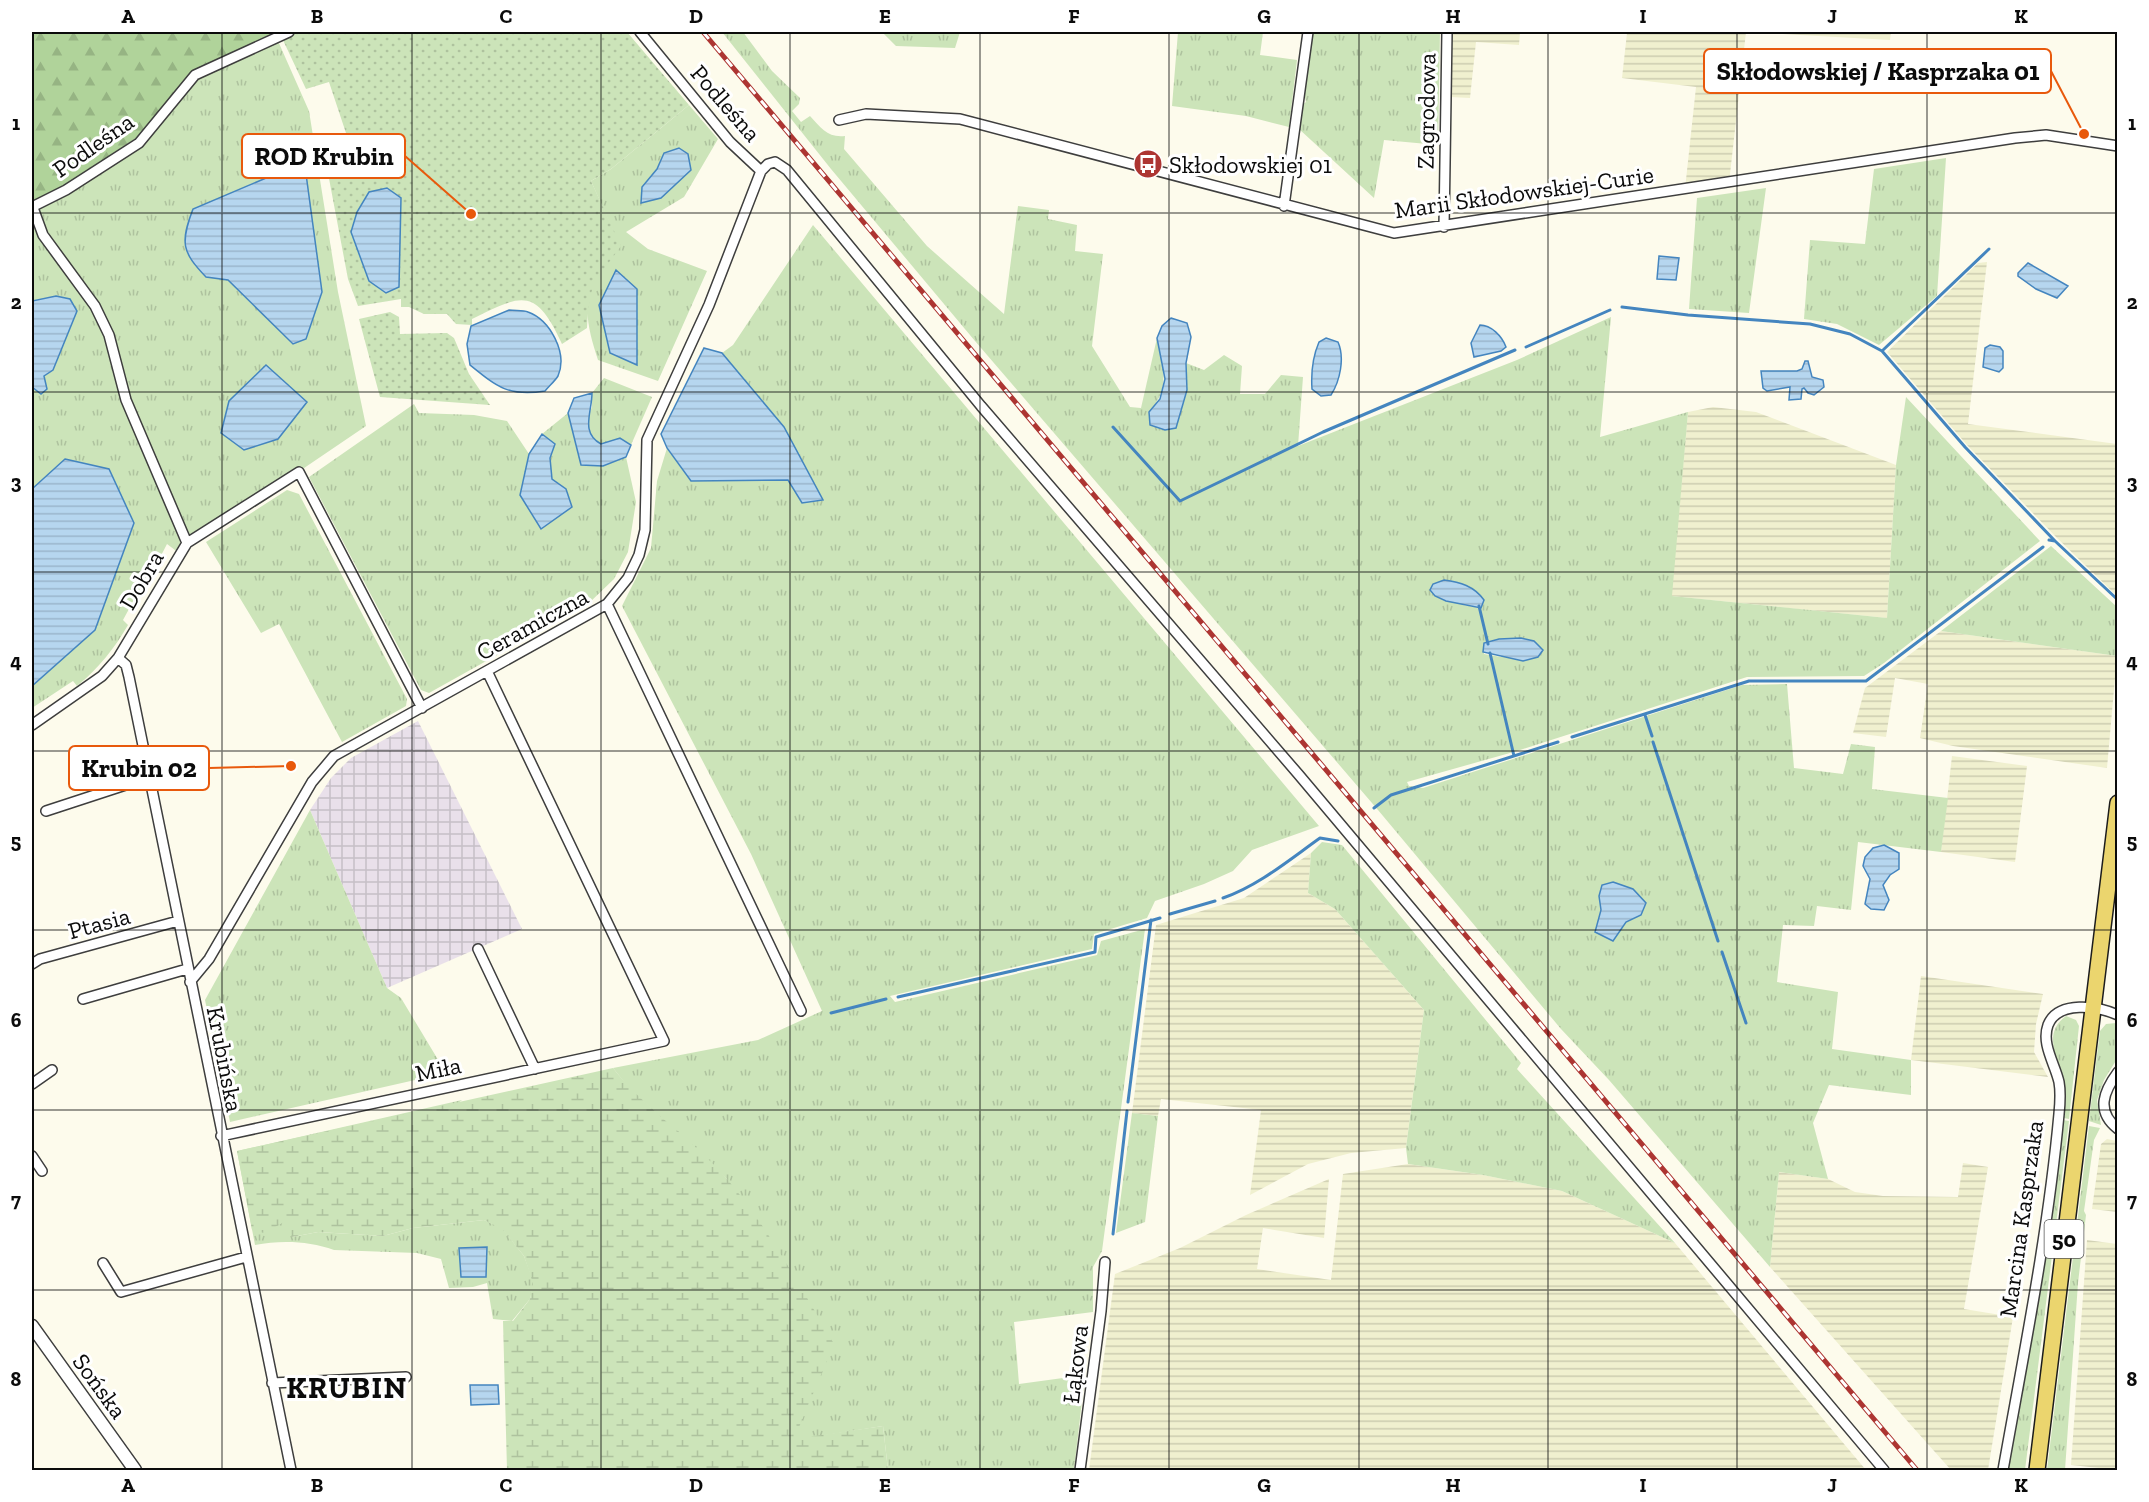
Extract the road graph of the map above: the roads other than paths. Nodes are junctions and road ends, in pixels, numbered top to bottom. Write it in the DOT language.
graph roads {
  1 [pos="289,32"];
  2 [pos="640,32"];
  3 [pos="1308,32"];
  4 [pos="1447,32"];
  5 [pos="839,120"];
  6 [pos="2118,146"];
  7 [pos="761,171"];
  8 [pos="32,206"];
  9 [pos="1284,206"];
  10 [pos="1444,227"];
  11 [pos="187,543"];
  12 [pos="607,604"];
  13 [pos="118,658"];
  14 [pos="487,671"];
  15 [pos="422,708"];
  16 [pos="32,725"];
  17 [pos="150,777"];
  18 [pos="2118,803"];
  19 [pos="46,811"];
  20 [pos="178,921"];
  21 [pos="478,949"];
  22 [pos="32,964"];
  23 [pos="187,969"];
  24 [pos="190,982"];
  25 [pos="83,999"];
  26 [pos="2092,1008"];
  27 [pos="801,1011"];
  28 [pos="2118,1016"];
  29 [pos="535,1068"];
  30 [pos="52,1070"];
  31 [pos="2118,1072"];
  32 [pos="32,1084"];
  33 [pos="2118,1129"];
  34 [pos="221,1136"];
  35 [pos="32,1156"];
  36 [pos="42,1171"];
  37 [pos="246,1257"];
  38 [pos="1105,1262"];
  39 [pos="103,1263"];
  40 [pos="32,1326"];
  41 [pos="406,1377"];
  42 [pos="272,1383"];
  43 [pos="135,1470"];
  44 [pos="291,1470"];
  45 [pos="1080,1470"];
  46 [pos="1884,1470"];
  47 [pos="2003,1470"];
  48 [pos="2037,1470"];
  1 -- 8 [label="street, Podleśna"];
  2 -- 7 [label="street, Podleśna"];
  3 -- 9 [label="street"];
  4 -- 10 [label="street, Zagrodowa"];
  5 -- 9 [label="street, Marii Skłodowskiej-Curie"];
  6 -- 10 [label="street, Marii Skłodowskiej-Curie"];
  7 -- 12 [label="street, Ceramiczna"];
  7 -- 46 [label="street"];
  8 -- 11 [label="street"];
  9 -- 10 [label="street, Marii Skłodowskiej-Curie"];
  11 -- 13 [label="street, Dobra"];
  11 -- 15 [label="street, Dobra"];
  12 -- 14 [label="street, Ceramiczna"];
  12 -- 27 [label="street"];
  13 -- 16 [label="street, Dobra"];
  13 -- 17 [label="street, Krubińska"];
  14 -- 15 [label="street, Ceramiczna"];
  14 -- 29 [label="street, Miła"];
  15 -- 24 [label="street, Ceramiczna"];
  17 -- 19 [label="street"];
  17 -- 20 [label="street, Krubińska"];
  18 -- 26 [label="main road, Marcina Kasprzaka / 50"];
  20 -- 22 [label="street, Ptasia"];
  20 -- 23 [label="street, Krubińska"];
  21 -- 29 [label="street"];
  23 -- 24 [label="street, Krubińska"];
  23 -- 25 [label="street"];
  24 -- 34 [label="street, Krubińska"];
  26 -- 28 [label="street"];
  26 -- 47 [label="street, Marcina Kasprzaka"];
  26 -- 48 [label="main road, Marcina Kasprzaka / 50"];
  29 -- 34 [label="street, Miła"];
  30 -- 32 [label="street"];
  31 -- 33 [label="street"];
  34 -- 37 [label="street, Krubińska"];
  35 -- 36 [label="street"];
  37 -- 39 [label="street"];
  37 -- 42 [label="street, Krubińska"];
  38 -- 45 [label="street, Łąkowa"];
  40 -- 43 [label="street, Sońska"];
  41 -- 42 [label="street"];
  42 -- 44 [label="street, Krubińska"];
}
